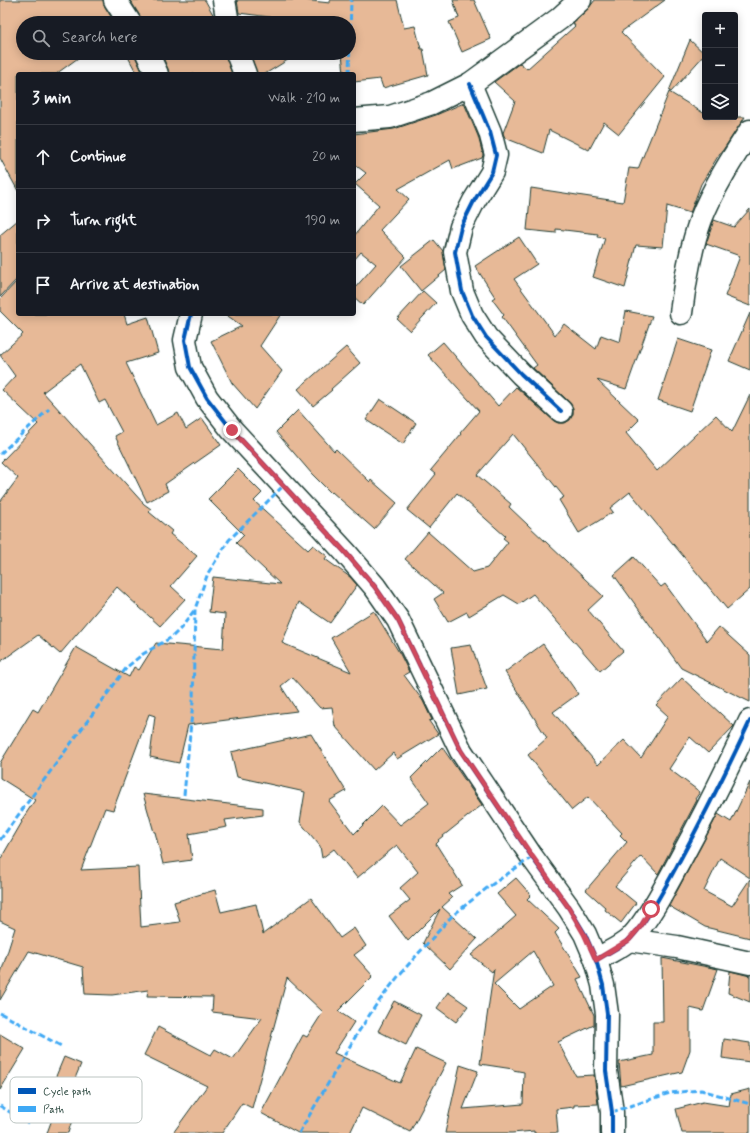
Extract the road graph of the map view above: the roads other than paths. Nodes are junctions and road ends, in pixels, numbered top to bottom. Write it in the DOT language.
graph roads {
  1 [pos="115,0"];
  2 [pos="224,0"];
  3 [pos="580,0"];
  4 [pos="125,16"];
  5 [pos="227,16"];
  6 [pos="150,60"];
  7 [pos="240,60"];
  8 [pos="156,72"];
  9 [pos="244,72"];
  10 [pos="470,84"];
  11 [pos="356,120"];
  12 [pos="747,141"];
  13 [pos="681,312"];
  14 [pos="191,316"];
  15 [pos="561,411"];
  16 [pos="750,721"];
  17 [pos="629,940"];
  18 [pos="596,960"];
  19 [pos="750,963"];
  20 [pos="612,1133"];
  1 -- 4 [label="street"];
  2 -- 5 [label="street"];
  3 -- 10 [label="street"];
  6 -- 8 [label="street"];
  7 -- 9 [label="street"];
  10 -- 11 [label="street"];
  10 -- 15 [label="street"];
  12 -- 13 [label="street"];
  14 -- 18 [label="street"];
  16 -- 17 [label="street"];
  17 -- 18 [label="street"];
  17 -- 19 [label="street"];
  18 -- 20 [label="street"];
}
